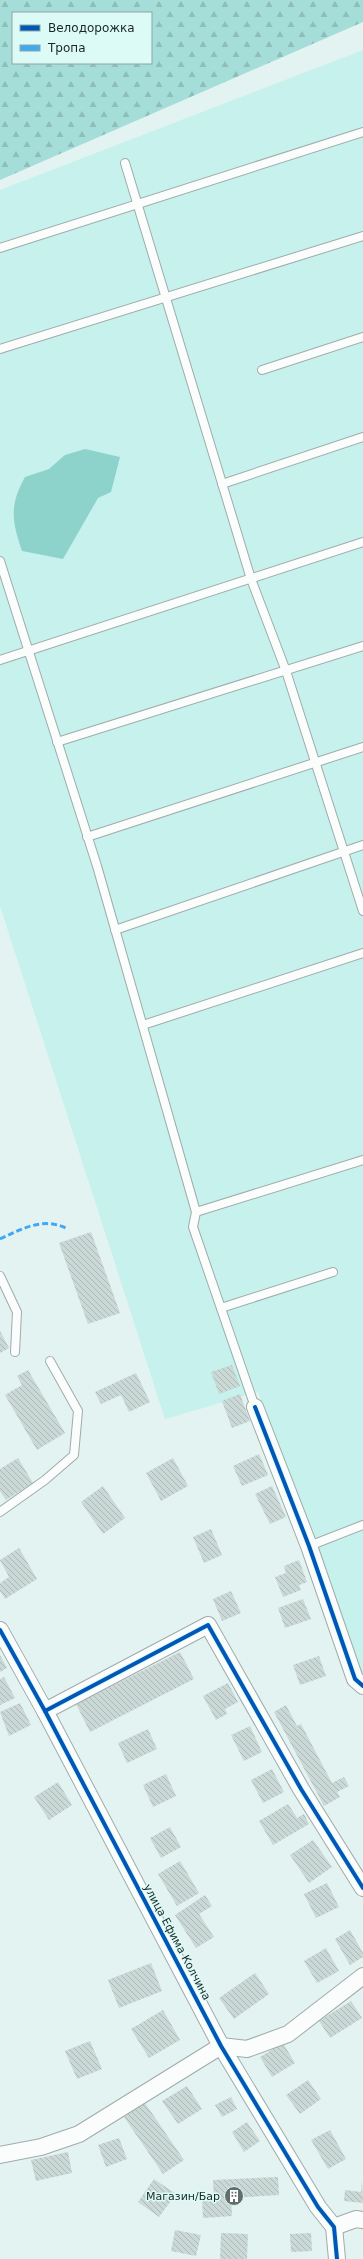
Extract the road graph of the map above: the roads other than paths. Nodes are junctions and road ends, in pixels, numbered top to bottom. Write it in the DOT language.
graph roads {
  1 [pos="363,132"];
  2 [pos="125,163"];
  3 [pos="138,205"];
  4 [pos="363,236"];
  5 [pos="0,248"];
  6 [pos="165,298"];
  7 [pos="363,337"];
  8 [pos="0,349"];
  9 [pos="262,370"];
  10 [pos="363,437"];
  11 [pos="222,484"];
  12 [pos="363,542"];
  13 [pos="0,560"];
  14 [pos="251,579"];
  15 [pos="363,646"];
  16 [pos="28,652"];
  17 [pos="0,660"];
  18 [pos="286,671"];
  19 [pos="57,742"];
  20 [pos="363,747"];
  21 [pos="315,762"];
  22 [pos="87,837"];
  23 [pos="363,845"];
  24 [pos="344,851"];
  25 [pos="363,911"];
  26 [pos="115,930"];
  27 [pos="363,953"];
  28 [pos="143,1025"];
  29 [pos="363,1160"];
  30 [pos="196,1212"];
  31 [pos="333,1272"];
  32 [pos="0,1276"];
  33 [pos="221,1308"];
  34 [pos="15,1352"];
  35 [pos="50,1362"];
  36 [pos="255,1407"];
  37 [pos="0,1512"];
  38 [pos="363,1525"];
  39 [pos="310,1546"];
  40 [pos="0,1630"];
  41 [pos="363,1686"];
  42 [pos="45,1711"];
  43 [pos="363,1888"];
  44 [pos="363,1976"];
  45 [pos="221,2046"];
  46 [pos="0,2155"];
  47 [pos="363,2220"];
  48 [pos="334,2227"];
  49 [pos="337,2259"];
  1 -- 3 [label="lane"];
  2 -- 3 [label="lane"];
  3 -- 5 [label="lane"];
  3 -- 6 [label="lane"];
  4 -- 6 [label="lane"];
  6 -- 8 [label="lane"];
  6 -- 11 [label="lane"];
  7 -- 9 [label="lane"];
  10 -- 11 [label="lane"];
  11 -- 14 [label="lane"];
  12 -- 14 [label="lane"];
  13 -- 16 [label="lane"];
  14 -- 16 [label="lane"];
  14 -- 18 [label="lane"];
  15 -- 18 [label="lane"];
  16 -- 17 [label="lane"];
  16 -- 19 [label="lane"];
  18 -- 19 [label="lane"];
  18 -- 21 [label="lane"];
  19 -- 22 [label="lane"];
  20 -- 21 [label="lane"];
  21 -- 22 [label="lane"];
  21 -- 24 [label="lane"];
  22 -- 26 [label="lane"];
  23 -- 24 [label="lane"];
  24 -- 25 [label="lane"];
  24 -- 26 [label="lane"];
  26 -- 28 [label="lane"];
  27 -- 28 [label="lane"];
  28 -- 30 [label="lane"];
  29 -- 30 [label="lane"];
  30 -- 33 [label="lane"];
  31 -- 33 [label="lane"];
  32 -- 34 [label="lane"];
  33 -- 36 [label="lane"];
  35 -- 37 [label="lane"];
  36 -- 39 [label="street"];
  38 -- 39 [label="lane"];
  39 -- 41 [label="street"];
  40 -- 42 [label="street, улица Ефима Колчина"];
  42 -- 43 [label="street"];
  42 -- 45 [label="street, улица Ефима Колчина"];
  44 -- 45 [label="street"];
  45 -- 46 [label="street"];
  45 -- 48 [label="street, улица Ефима Колчина"];
  47 -- 48 [label="street"];
  48 -- 49 [label="street"];
}
